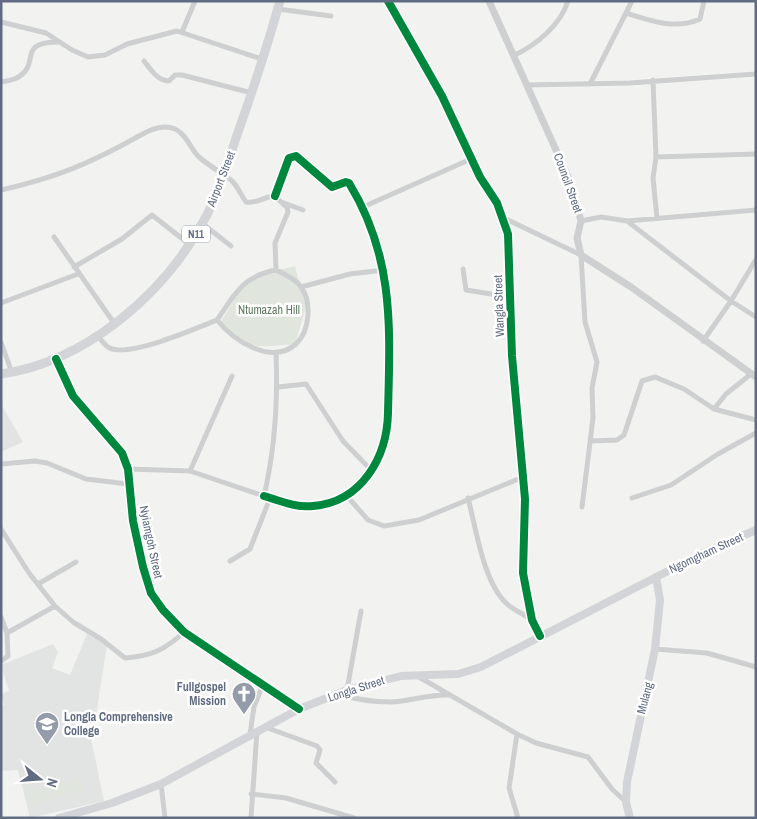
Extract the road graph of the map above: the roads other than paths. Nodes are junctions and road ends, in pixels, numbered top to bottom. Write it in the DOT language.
graph roads {
  1 [pos="195,1"];
  2 [pos="388,1"];
  3 [pos="489,1"];
  4 [pos="568,1"];
  5 [pos="632,1"];
  6 [pos="704,1"];
  7 [pos="279,5"];
  8 [pos="626,13"];
  9 [pos="331,16"];
  10 [pos="1,22"];
  11 [pos="182,32"];
  12 [pos="61,42"];
  13 [pos="514,56"];
  14 [pos="262,59"];
  15 [pos="144,60"];
  16 [pos="756,74"];
  17 [pos="653,80"];
  18 [pos="1,82"];
  19 [pos="526,84"];
  20 [pos="590,84"];
  21 [pos="252,94"];
  22 [pos="756,154"];
  23 [pos="656,156"];
  24 [pos="471,159"];
  25 [pos="224,175"];
  26 [pos="1,190"];
  27 [pos="275,196"];
  28 [pos="281,202"];
  29 [pos="363,207"];
  30 [pos="303,210"];
  31 [pos="756,210"];
  32 [pos="504,218"];
  33 [pos="657,218"];
  34 [pos="581,220"];
  35 [pos="627,221"];
  36 [pos="203,224"];
  37 [pos="54,237"];
  38 [pos="190,244"];
  39 [pos="231,246"];
  40 [pos="581,255"];
  41 [pos="755,261"];
  42 [pos="74,267"];
  43 [pos="463,269"];
  44 [pos="276,270"];
  45 [pos="384,270"];
  46 [pos="78,274"];
  47 [pos="301,287"];
  48 [pos="510,297"];
  49 [pos="731,301"];
  50 [pos="1,303"];
  51 [pos="756,317"];
  52 [pos="217,320"];
  53 [pos="114,323"];
  54 [pos="98,336"];
  55 [pos="704,341"];
  56 [pos="1,342"];
  57 [pos="276,353"];
  58 [pos="56,359"];
  59 [pos="12,373"];
  60 [pos="1,374"];
  61 [pos="232,376"];
  62 [pos="753,376"];
  63 [pos="278,387"];
  64 [pos="714,409"];
  65 [pos="756,420"];
  66 [pos="754,437"];
  67 [pos="590,440"];
  68 [pos="1,464"];
  69 [pos="128,469"];
  70 [pos="190,471"];
  71 [pos="372,471"];
  72 [pos="523,477"];
  73 [pos="128,484"];
  74 [pos="347,496"];
  75 [pos="267,497"];
  76 [pos="468,498"];
  77 [pos="632,498"];
  78 [pos="582,507"];
  79 [pos="1,530"];
  80 [pos="756,530"];
  81 [pos="230,561"];
  82 [pos="76,562"];
  83 [pos="656,578"];
  84 [pos="38,584"];
  85 [pos="55,606"];
  86 [pos="361,611"];
  87 [pos="1,617"];
  88 [pos="532,620"];
  89 [pos="184,632"];
  90 [pos="7,633"];
  91 [pos="540,636"];
  92 [pos="655,649"];
  93 [pos="1,661"];
  94 [pos="756,667"];
  95 [pos="417,675"];
  96 [pos="263,684"];
  97 [pos="347,690"];
  98 [pos="336,694"];
  99 [pos="450,695"];
  100 [pos="299,709"];
  101 [pos="265,726"];
  102 [pos="254,732"];
  103 [pos="517,734"];
  104 [pos="334,782"];
  105 [pos="160,784"];
  106 [pos="251,794"];
  107 [pos="626,802"];
  108 [pos="334,815"];
  109 [pos="60,818"];
  110 [pos="165,818"];
  111 [pos="251,818"];
  112 [pos="354,818"];
  113 [pos="518,818"];
  114 [pos="630,818"];
  1 -- 11 [label="street"];
  2 -- 24 [label="street, Wangla Street"];
  3 -- 13 [label="street, Council Street"];
  4 -- 13 [label="street"];
  5 -- 8 [label="street"];
  6 -- 8 [label="street"];
  7 -- 9 [label="street"];
  7 -- 14 [label="highway, Airport Street / N11"];
  8 -- 20 [label="street"];
  10 -- 12 [label="street"];
  11 -- 12 [label="street"];
  11 -- 14 [label="street"];
  12 -- 18 [label="street"];
  13 -- 19 [label="street, Council Street"];
  14 -- 21 [label="highway, Airport Street / N11"];
  15 -- 21 [label="street"];
  16 -- 17 [label="street"];
  17 -- 20 [label="street"];
  17 -- 23 [label="street"];
  19 -- 20 [label="street"];
  19 -- 34 [label="street, Council Street"];
  21 -- 25 [label="highway, Airport Street / N11"];
  22 -- 23 [label="street"];
  23 -- 33 [label="street"];
  24 -- 29 [label="street"];
  24 -- 32 [label="street, Wangla Street"];
  25 -- 26 [label="street"];
  25 -- 27 [label="street"];
  25 -- 36 [label="highway, Airport Street / N11"];
  27 -- 28 [label="street"];
  27 -- 29 [label="street"];
  28 -- 30 [label="street"];
  28 -- 44 [label="street"];
  29 -- 45 [label="street"];
  31 -- 33 [label="street"];
  32 -- 40 [label="street"];
  32 -- 48 [label="street, Wangla Street"];
  33 -- 35 [label="street"];
  34 -- 35 [label="street"];
  34 -- 40 [label="street, Council Street"];
  35 -- 49 [label="street"];
  36 -- 38 [label="highway, Airport Street / N11"];
  36 -- 39 [label="street"];
  37 -- 42 [label="street"];
  38 -- 42 [label="street"];
  38 -- 53 [label="highway, Airport Street / N11"];
  40 -- 55 [label="street"];
  40 -- 67 [label="street"];
  41 -- 49 [label="street"];
  42 -- 46 [label="street"];
  43 -- 48 [label="street"];
  44 -- 47 [label="street"];
  44 -- 52 [label="street"];
  45 -- 47 [label="street"];
  45 -- 71 [label="street"];
  46 -- 50 [label="street"];
  46 -- 53 [label="street"];
  47 -- 57 [label="street"];
  48 -- 72 [label="street, Wangla Street"];
  49 -- 51 [label="street"];
  49 -- 55 [label="street"];
  52 -- 54 [label="street"];
  52 -- 57 [label="street"];
  53 -- 54 [label="highway, Airport Street / N11"];
  54 -- 58 [label="highway, Airport Street / N11"];
  55 -- 62 [label="street"];
  56 -- 59 [label="street"];
  57 -- 63 [label="street"];
  58 -- 59 [label="highway, Airport Street / N11"];
  58 -- 69 [label="street, Nyiamgoh Street"];
  59 -- 60 [label="highway, Airport Street / N11"];
  61 -- 70 [label="street"];
  62 -- 64 [label="street"];
  63 -- 71 [label="street"];
  63 -- 75 [label="street"];
  64 -- 65 [label="street"];
  64 -- 67 [label="street"];
  66 -- 77 [label="street"];
  67 -- 78 [label="street"];
  68 -- 73 [label="street"];
  69 -- 70 [label="street"];
  69 -- 73 [label="street, Nyiamgoh Street"];
  70 -- 75 [label="street"];
  71 -- 74 [label="street"];
  72 -- 76 [label="street"];
  72 -- 88 [label="street, Wangla Street"];
  73 -- 89 [label="street, Nyiamgoh Street"];
  74 -- 75 [label="street"];
  74 -- 76 [label="street"];
  75 -- 81 [label="street"];
  76 -- 88 [label="street"];
  79 -- 84 [label="street"];
  80 -- 83 [label="main road, Ngomgham Street"];
  82 -- 84 [label="street"];
  83 -- 91 [label="main road, Longla Street"];
  83 -- 92 [label="main road, Mulang"];
  84 -- 85 [label="street"];
  85 -- 89 [label="street"];
  85 -- 90 [label="street"];
  86 -- 97 [label="street"];
  87 -- 90 [label="street"];
  88 -- 91 [label="street, Wangla Street"];
  89 -- 96 [label="street, Nyiamgoh Street"];
  90 -- 93 [label="street"];
  91 -- 95 [label="main road, Longla Street"];
  92 -- 94 [label="street"];
  92 -- 107 [label="main road, Mulang"];
  95 -- 97 [label="main road, Longla Street"];
  95 -- 99 [label="street"];
  96 -- 100 [label="street, Nyiamgoh Street"];
  96 -- 102 [label="street"];
  97 -- 98 [label="main road, Longla Street"];
  98 -- 99 [label="street"];
  98 -- 100 [label="main road, Longla Street"];
  99 -- 103 [label="street"];
  100 -- 101 [label="main road, Longla Street"];
  101 -- 102 [label="main road, Longla Street"];
  101 -- 104 [label="street"];
  102 -- 105 [label="main road, Longla Street"];
  102 -- 106 [label="street"];
  103 -- 107 [label="street"];
  103 -- 113 [label="street"];
  105 -- 109 [label="main road, Longla Street"];
  105 -- 110 [label="street"];
  106 -- 108 [label="street"];
  106 -- 111 [label="street"];
  107 -- 114 [label="main road, Mulang"];
  108 -- 112 [label="street"];
}
